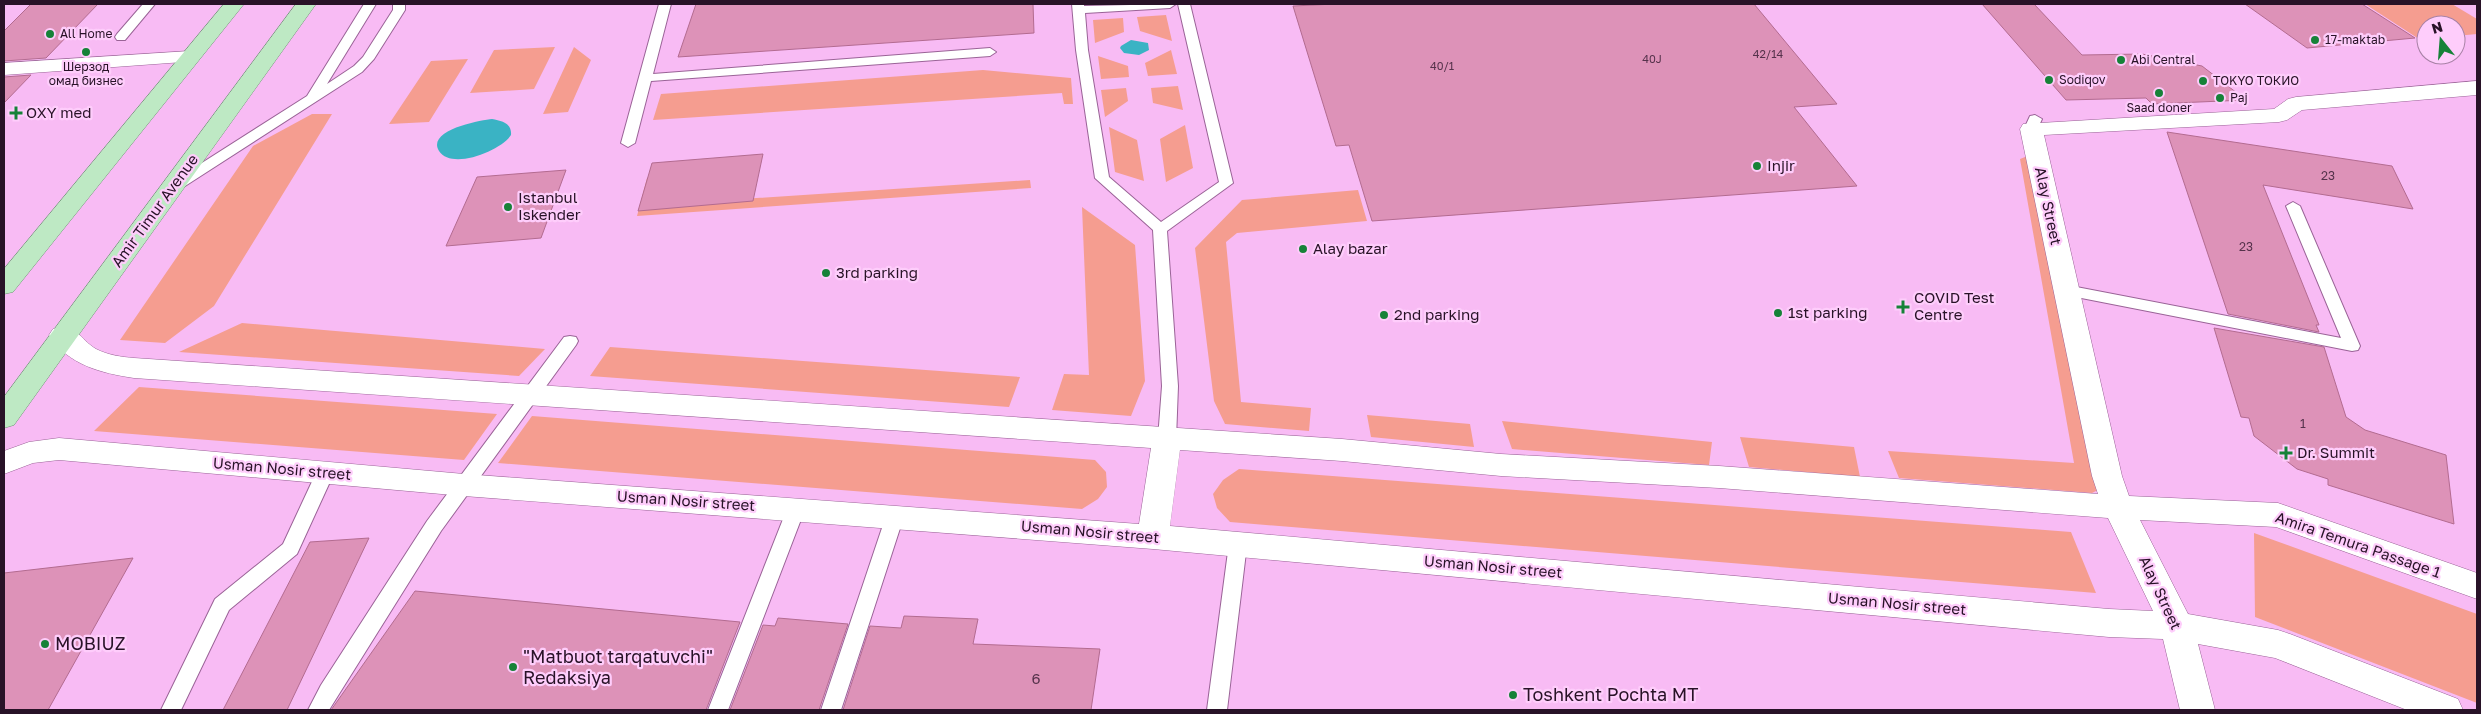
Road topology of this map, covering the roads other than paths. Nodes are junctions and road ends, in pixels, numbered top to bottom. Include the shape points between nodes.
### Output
1 (149, 4) edge
2 (234, 4) edge
3 (306, 4) edge
4 (370, 4) edge
5 (399, 4) edge
6 (665, 4) edge
7 (1170, 4) edge
8 (1184, 4) edge
9 (1078, 7) edge
10 (120, 37) dead end
11 (990, 52) dead end
12 (190, 57) junction
13 (4, 69) edge
14 (645, 78) junction
15 (2477, 88) edge
16 (309, 101) junction
17 (628, 143) dead end
18 (171, 189) junction
19 (2293, 206) dead end
20 (1160, 229) junction
21 (4, 286) edge
22 (2066, 290) junction
23 (63, 335) junction
24 (570, 341) dead end
25 (531, 395) junction
26 (4, 418) edge
27 (1167, 439) junction
28 (4, 462) edge
29 (325, 473) junction
30 (464, 485) junction
31 (2118, 507) junction
32 (796, 509) junction
33 (895, 516) junction
34 (1153, 537) junction
35 (1238, 544) junction
36 (2477, 586) edge
37 (2177, 626) junction
38 (171, 710) edge
39 (318, 710) edge
40 (718, 710) edge
41 (831, 710) edge
42 (1218, 710) edge
43 (2197, 710) edge
44 (2446, 710) edge

1 - 10 lane
2 - 12 main road
3 - 18 main road, Amir Timur Avenue
4 - 16 lane
5 - 16 lane via 399,10 368,59
6 - 14 lane
7 - 9 lane
8 - 20 lane via 1226,183
9 - 20 lane via 1102,178
11 - 14 lane
12 - 13 street
12 - 21 main road
14 - 17 lane
15 - 22 street, Alay Street via 2296,104 2279,115 2033,124
16 - 18 lane
18 - 23 main road, Amir Timur Avenue
19 - 22 lane via 2352,346
20 - 27 lane via 1170,386
22 - 31 street, Alay Street via 2107,476
23 - 25 street via 86,357 112,365
23 - 26 main road, Amir Timur Avenue
24 - 25 lane
25 - 27 street
25 - 30 lane
27 - 31 street
27 - 34 street
28 - 29 street, Usman Nosir street via 28,453 59,449
29 - 30 street, Usman Nosir street
29 - 38 lane via 290,549 222,606
30 - 32 street, Usman Nosir street
30 - 39 lane via 434,526
31 - 36 street, Amira Temura Passage 1 via 2278,515
31 - 37 street, Alay Street
32 - 33 street, Usman Nosir street
32 - 40 lane
33 - 34 street, Usman Nosir street
33 - 41 lane
34 - 35 street, Usman Nosir street
35 - 37 street, Usman Nosir street via 2109,623
35 - 42 lane
37 - 43 street, Alay Street
37 - 44 street via 2278,644

